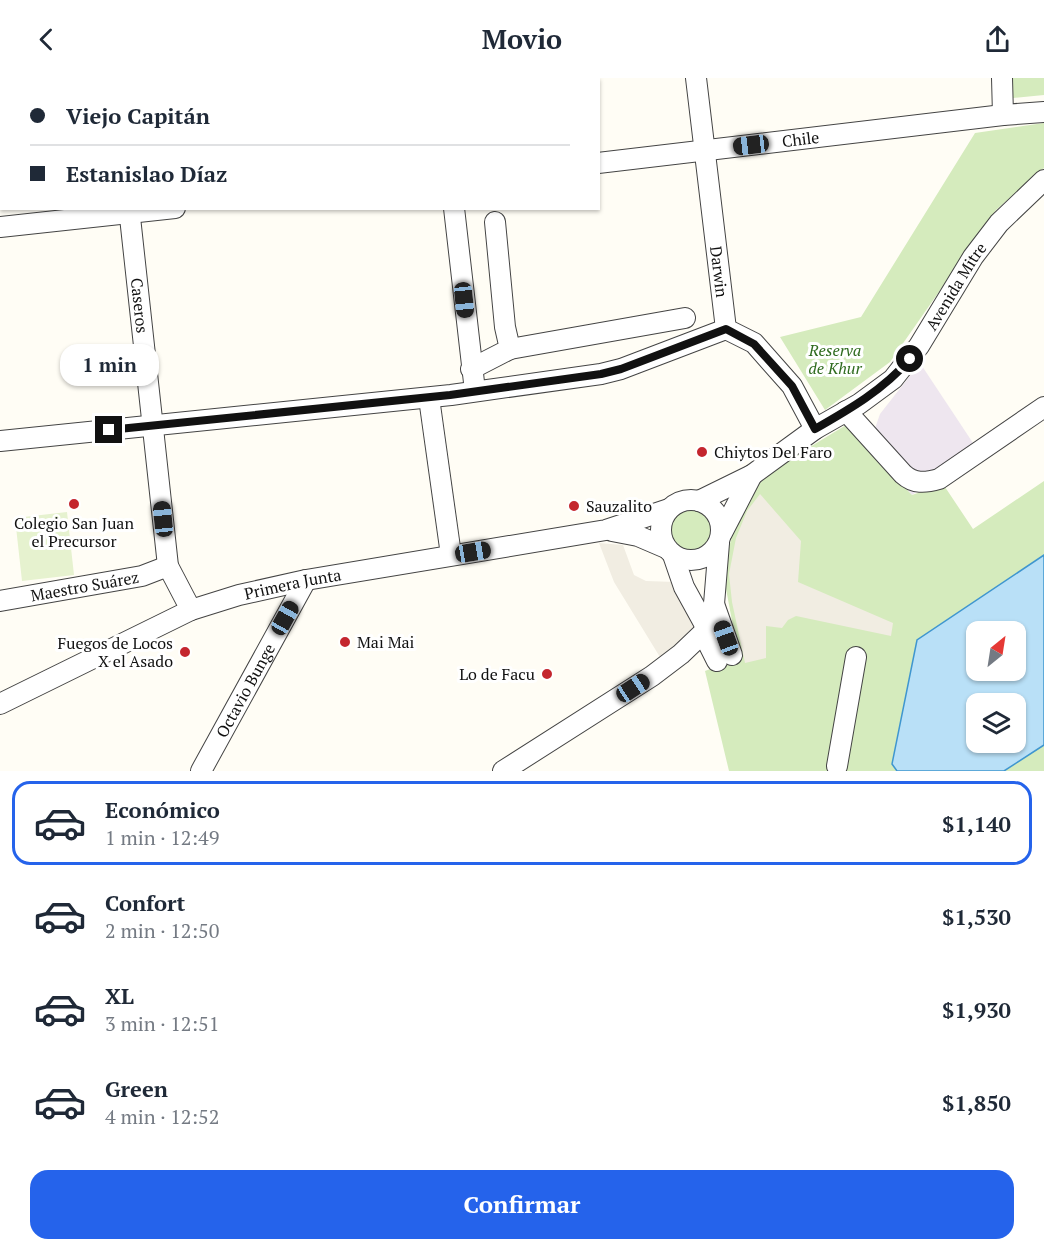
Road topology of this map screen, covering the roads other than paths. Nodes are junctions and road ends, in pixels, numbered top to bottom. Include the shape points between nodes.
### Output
1 (696, 78) edge
2 (1002, 78) edge
3 (1044, 112) edge
4 (1003, 114) junction
5 (706, 151) junction
6 (600, 163) edge
7 (1044, 180) edge
8 (144, 210) edge
9 (454, 210) edge
10 (129, 211) edge
11 (495, 222) dead end
12 (0, 227) edge
13 (685, 318) dead end
14 (726, 329) junction
15 (510, 349) junction
16 (471, 369) junction
17 (474, 391) junction
18 (429, 398) junction
19 (1044, 407) edge
20 (846, 411) junction
21 (153, 426) junction
22 (815, 429) junction
23 (0, 441) edge
24 (752, 475) junction
25 (699, 501) junction
26 (669, 509) junction
27 (606, 530) junction
28 (720, 538) junction
29 (670, 552) junction
30 (451, 555) junction
31 (168, 566) junction
32 (306, 580) junction
33 (0, 601) edge
34 (714, 604) junction
35 (191, 610) junction
36 (704, 630) junction
37 (856, 657) dead end
38 (0, 704) edge
39 (834, 764) edge
40 (201, 771) edge
41 (503, 771) edge

1 - 5 street, Darwin
2 - 4 street
3 - 4 street, Chile
4 - 5 street, Chile
5 - 6 street, Chile
5 - 14 street, Darwin
7 - 20 street, Avenida Mitre via 999,223 973,257 910,359 893,379
8 - 10 street
9 - 16 street
10 - 12 street
10 - 21 street, Caseros
11 - 15 street
13 - 15 street
14 - 17 street via 601,374
14 - 22 street via 754,344 784,377
15 - 16 street
16 - 17 street
17 - 18 street
18 - 21 street
18 - 30 street
19 - 20 street via 939,479 926,483 903,474
20 - 22 street, Avenida Mitre
21 - 23 street
21 - 31 street, Caseros
22 - 24 street, Avenida Mitre
24 - 25 street, Avenida Mitre
24 - 28 street, Avenida Mitre
25 - 26 street via 688,500
25 - 28 street via 716,513
26 - 27 street, Primera Junta
26 - 29 street via 661,528
27 - 29 street, Primera Junta via 638,536
27 - 30 street, Primera Junta
28 - 29 street via 713,552 694,561
28 - 34 street
29 - 36 street
30 - 32 street, Primera Junta
31 - 33 street, Maestro Suárez via 142,576
31 - 35 street, Caseros
32 - 35 street, Primera Junta
32 - 40 street, Octavio Bunge
34 - 36 street
34 - 36 street via 725,658
35 - 38 street, Primera Junta
36 - 41 street via 652,676
37 - 39 street

